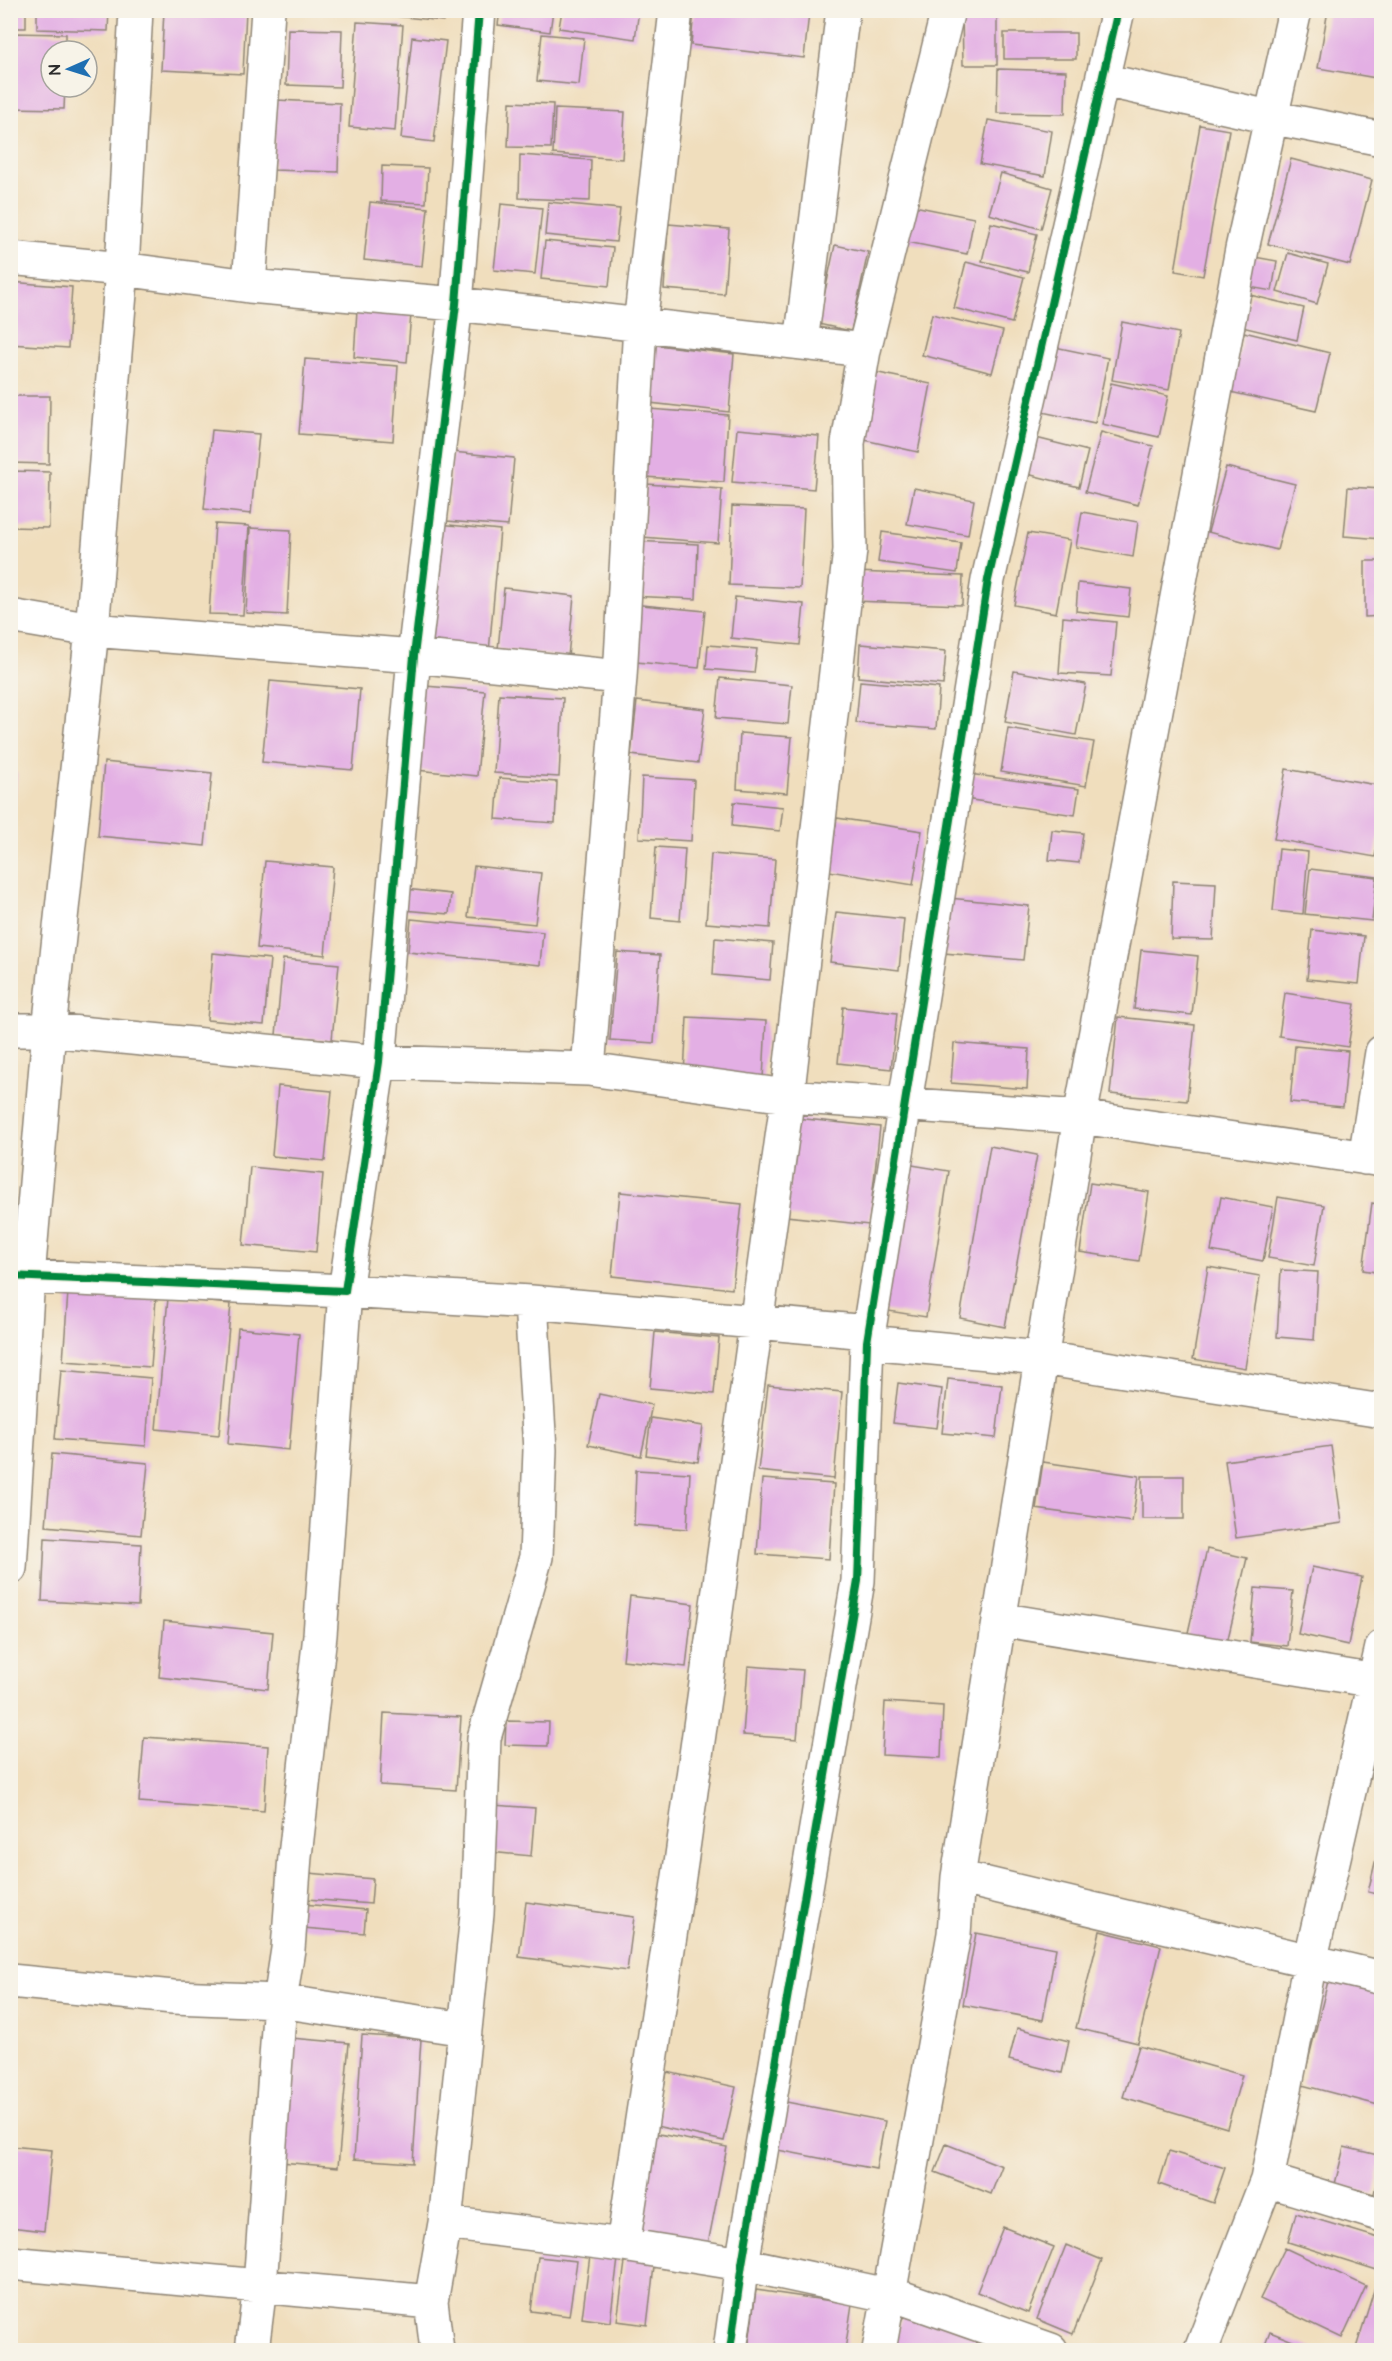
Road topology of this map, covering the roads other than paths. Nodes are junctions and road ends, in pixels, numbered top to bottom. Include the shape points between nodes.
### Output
1 (136, 10) edge
2 (268, 10) edge
3 (479, 10) edge
4 (676, 10) edge
5 (843, 10) edge
6 (948, 10) edge
7 (1118, 10) edge
8 (1295, 10) edge
9 (1103, 81) junction
10 (1270, 117) junction
11 (1382, 139) edge
12 (10, 258) edge
13 (122, 269) junction
14 (249, 286) junction
15 (456, 304) junction
16 (640, 325) junction
17 (801, 342) junction
18 (864, 350) junction
19 (10, 616) edge
20 (92, 630) junction
21 (414, 656) junction
22 (620, 677) junction
23 (10, 1030) edge
24 (49, 1030) junction
25 (1382, 1052) edge
26 (379, 1062) junction
27 (588, 1069) junction
28 (787, 1096) junction
29 (906, 1105) junction
30 (1080, 1118) junction
31 (1373, 1159) edge
32 (19, 1276) edge
33 (345, 1291) junction
34 (531, 1302) junction
35 (756, 1324) junction
36 (867, 1337) junction
37 (1041, 1358) junction
38 (1382, 1411) edge
39 (10, 1568) edge
40 (999, 1619) junction
41 (1382, 1647) edge
42 (1378, 1682) edge
43 (958, 1877) junction
44 (1310, 1962) junction
45 (1382, 1978) edge
46 (10, 1981) edge
47 (280, 2001) junction
48 (465, 2029) junction
49 (1267, 2180) junction
50 (1382, 2216) edge
51 (445, 2223) junction
52 (623, 2245) junction
53 (10, 2263) edge
54 (742, 2264) junction
55 (260, 2286) junction
56 (888, 2296) junction
57 (431, 2302) junction
58 (252, 2350) edge
59 (437, 2350) edge
60 (730, 2350) edge
61 (879, 2350) edge
62 (1051, 2350) edge
63 (1201, 2350) edge

1 - 13 street
2 - 14 street
3 - 15 street
4 - 16 street
5 - 17 street
6 - 18 street
7 - 9 street
8 - 10 street
9 - 10 street
9 - 29 street via 988,580
10 - 11 street
10 - 30 street via 1239,260
12 - 13 street
13 - 14 street
13 - 20 street
14 - 15 street
15 - 16 street
15 - 21 street
16 - 17 street
16 - 22 street
17 - 18 street
18 - 28 street via 848,443 850,550
19 - 20 street
20 - 21 street
20 - 24 street
21 - 22 street
21 - 26 street
22 - 27 street
23 - 24 street
24 - 26 street
24 - 32 street
25 - 31 street
26 - 27 street
26 - 33 street
27 - 28 street
28 - 29 street
28 - 35 street
29 - 30 street
29 - 36 street
30 - 31 street
30 - 37 street
32 - 33 street
32 - 39 street
33 - 34 street
33 - 47 street via 320,1635
34 - 35 street
34 - 48 street via 540,1450 536,1557 484,1738 477,1914
35 - 36 street
35 - 52 street
36 - 37 street
36 - 54 street via 858,1581
37 - 38 street
37 - 40 street
40 - 42 street
40 - 43 street
41 - 42 street
42 - 44 street
43 - 44 street
43 - 56 street via 954,1934
44 - 45 street
44 - 49 street
46 - 47 street via 173,1997
47 - 48 street
47 - 55 street
48 - 51 street
49 - 50 street
49 - 63 street
51 - 52 street
51 - 57 street
52 - 54 street
53 - 55 street
54 - 56 street
54 - 60 street
55 - 57 street
55 - 58 street
56 - 61 street
56 - 62 street
57 - 59 street

